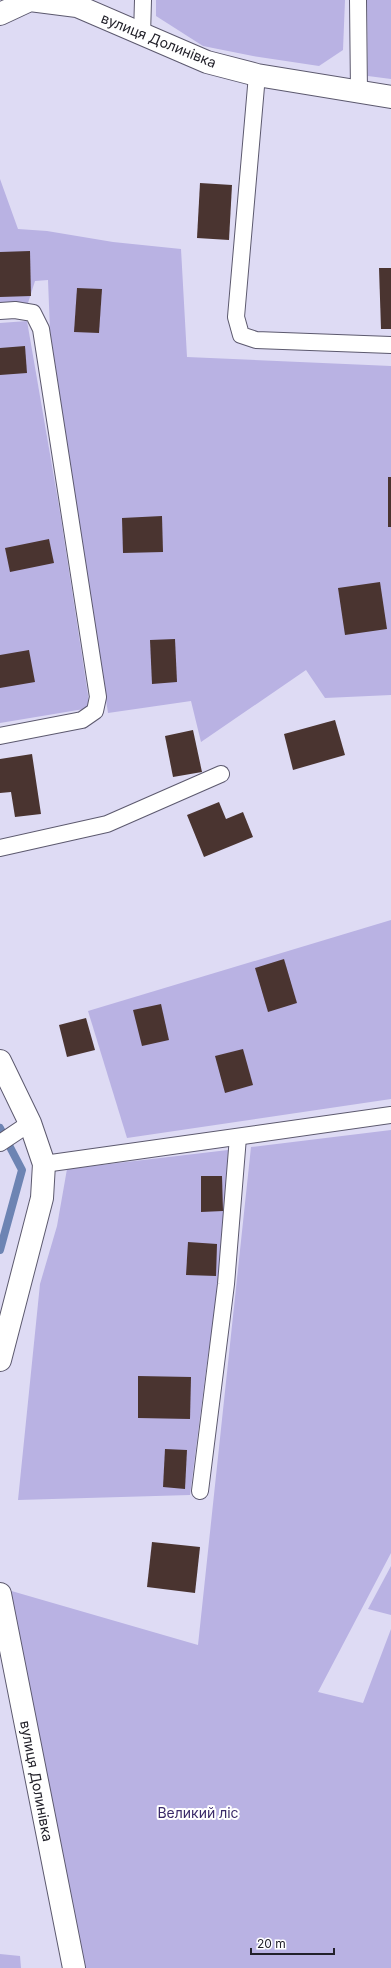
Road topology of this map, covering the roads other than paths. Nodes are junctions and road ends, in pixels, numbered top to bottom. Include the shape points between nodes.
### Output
1 (30, 0) edge
2 (143, 0) edge
3 (358, 0) edge
4 (0, 14) edge
5 (142, 35) junction
6 (257, 75) junction
7 (360, 92) junction
8 (391, 97) edge
9 (0, 311) edge
10 (391, 345) edge
11 (0, 736) edge
12 (221, 774) dead end
13 (0, 848) edge
14 (0, 1061) edge
15 (391, 1115) edge
16 (30, 1123) junction
17 (238, 1137) junction
18 (4, 1140) edge
19 (44, 1164) junction
20 (4, 1330) edge
21 (0, 1360) edge
22 (200, 1490) dead end
23 (0, 1594) edge
24 (74, 1968) edge

1 - 4 street, вулиця Долинівка
1 - 5 street, вулиця Долинівка via 77,6
2 - 5 lane
3 - 7 lane
5 - 6 street, вулиця Долинівка via 207,62
6 - 7 street, вулиця Долинівка
6 - 10 lane via 236,317 241,335 256,340
7 - 8 street, вулиця Долинівка
9 - 11 lane via 33,313 42,329 98,697 95,711 82,720
12 - 13 lane via 107,824
14 - 16 street
15 - 17 lane
16 - 18 lane
16 - 19 street
17 - 19 lane
17 - 22 lane via 226,1284
19 - 20 street via 42,1198
20 - 21 street
23 - 24 street, вулиця Долинівка

